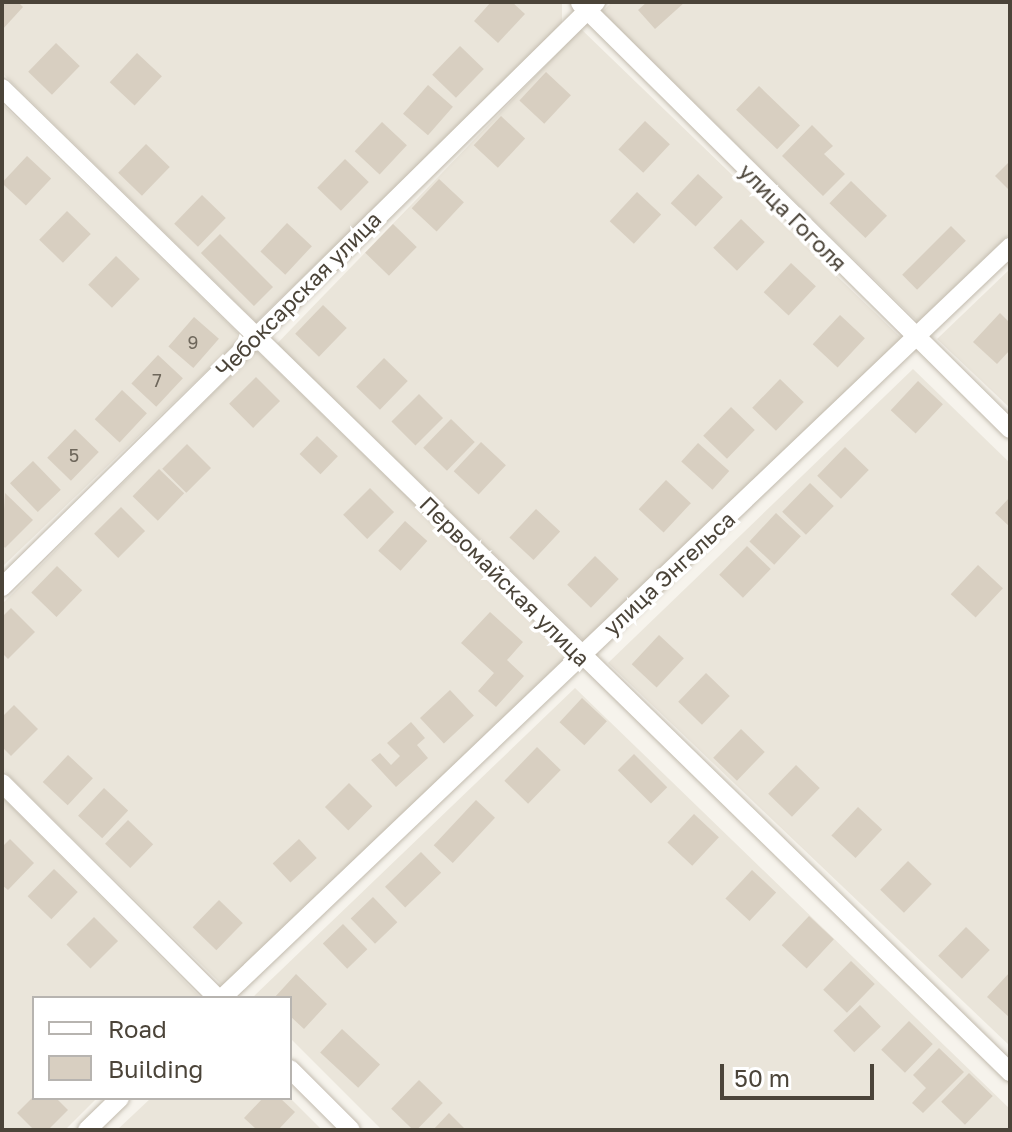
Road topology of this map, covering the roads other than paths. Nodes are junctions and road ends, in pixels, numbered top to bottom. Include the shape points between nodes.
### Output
1 (587, 5) edge
2 (2, 88) edge
3 (1010, 247) edge
4 (255, 335) junction
5 (916, 340) junction
6 (1010, 429) edge
7 (2, 587) edge
8 (581, 656) junction
9 (2, 783) edge
10 (218, 996) edge
11 (222, 996) edge
12 (292, 1071) edge
13 (1010, 1072) edge
14 (118, 1100) edge
15 (87, 1130) edge
16 (351, 1130) edge

1 - 4 street, Чебоксарская улица
1 - 5 street, улица Гоголя
2 - 4 street, Первомайская улица
3 - 5 street, улица Энгельса
4 - 7 street, Чебоксарская улица
4 - 8 street, Первомайская улица
5 - 6 street, улица Гоголя
5 - 8 street, улица Энгельса
8 - 11 street, улица Энгельса
8 - 13 street, Первомайская улица
9 - 10 street
12 - 16 street
14 - 15 street

